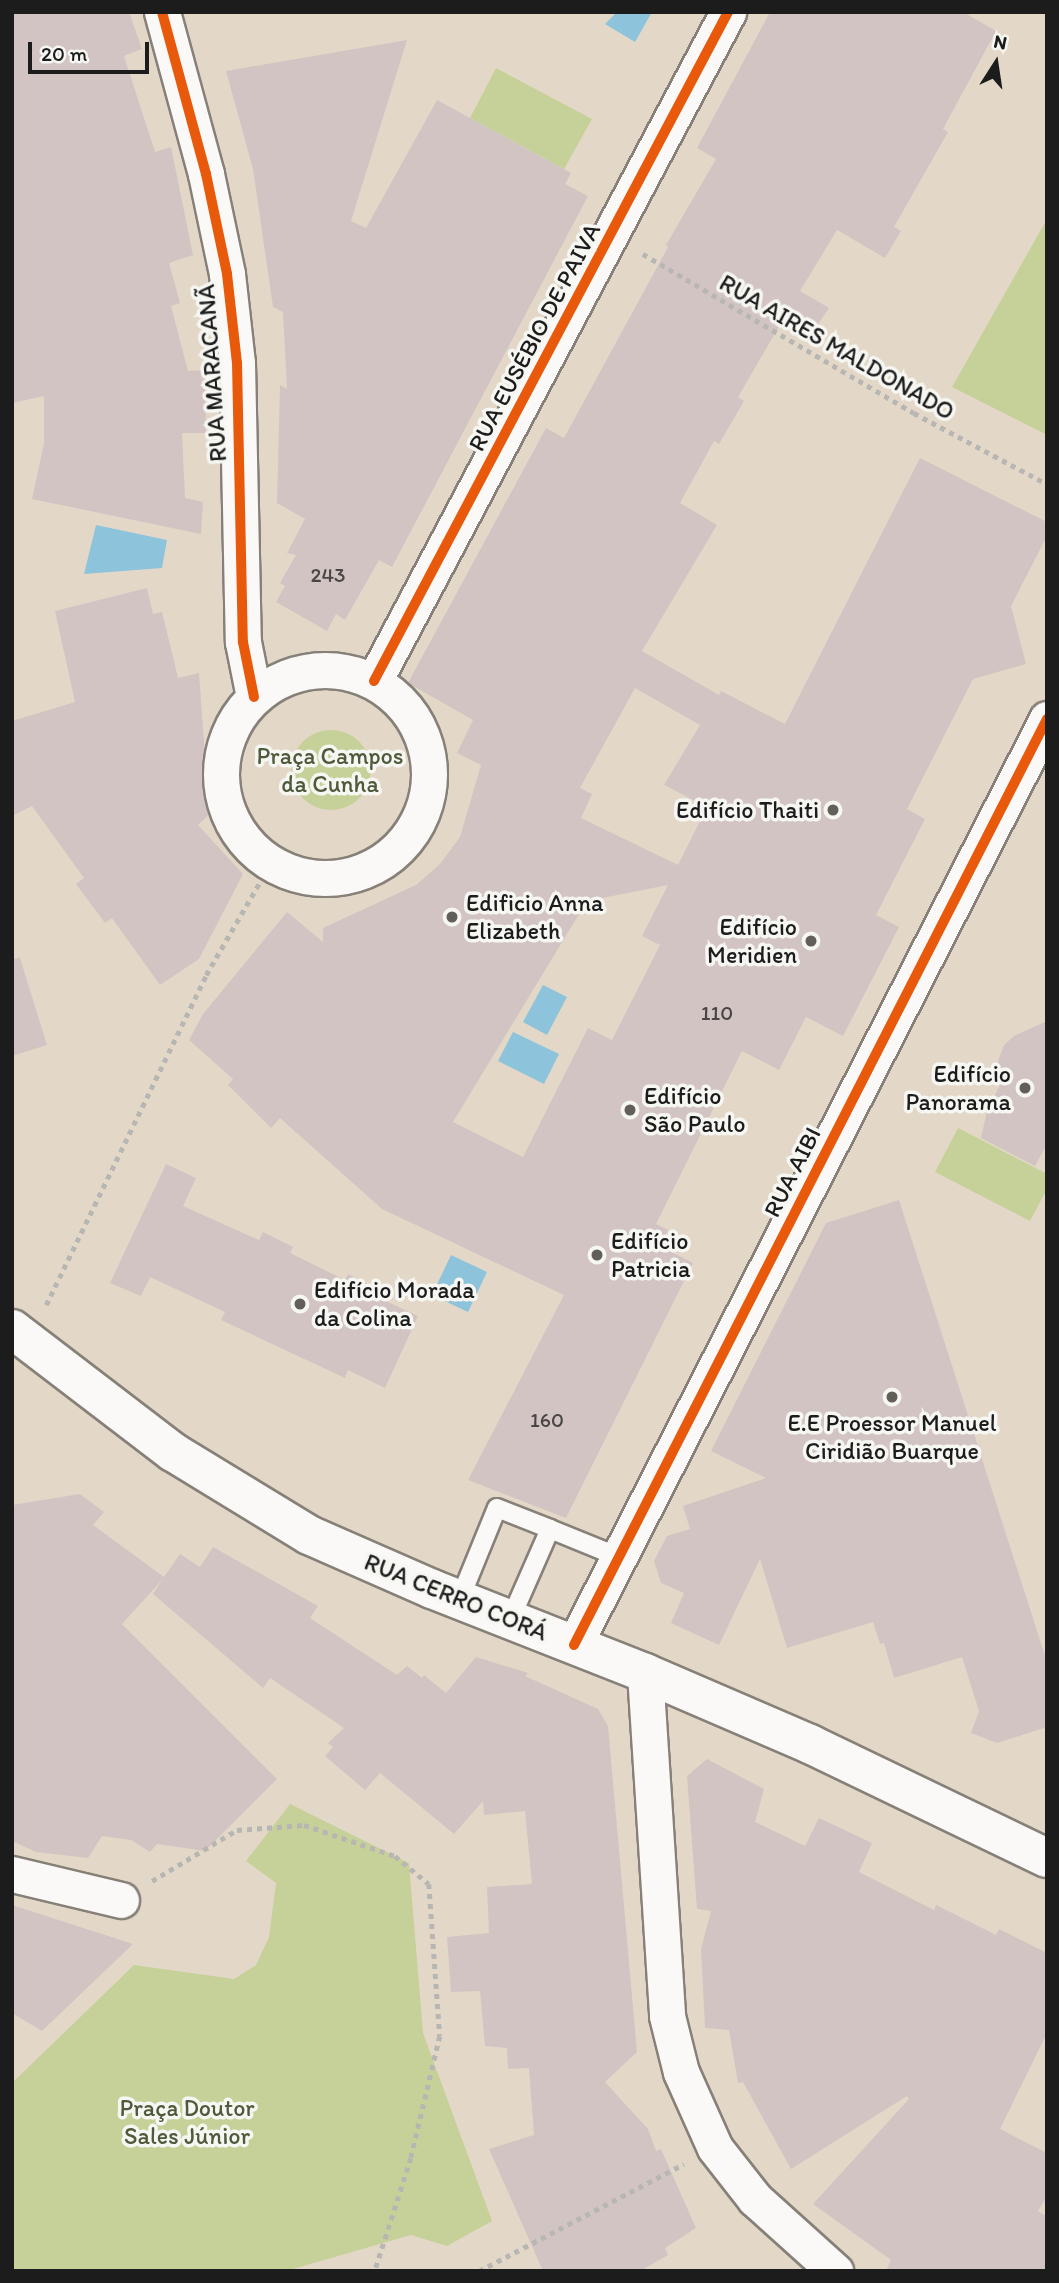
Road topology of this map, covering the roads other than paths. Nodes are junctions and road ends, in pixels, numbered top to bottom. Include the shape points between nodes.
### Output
1 (162, 12) edge
2 (728, 12) edge
3 (374, 681) junction
4 (254, 697) junction
5 (1047, 719) edge
6 (20, 1336) edge
7 (550, 1529) junction
8 (619, 1557) junction
9 (459, 1601) junction
10 (510, 1620) junction
11 (574, 1645) junction
12 (645, 1673) junction
13 (1047, 1858) edge
14 (12, 1874) edge
15 (121, 1900) road end
16 (835, 2271) edge

1 - 4 street, RUA MARACANÃ via 206,174 227,274 237,363 243,642
2 - 3 street, RUA EUSÉBIO DE PAIVA
3 - 4 street via 344,670 312,670 280,679
3 - 4 street via 401,701 421,729 430,761 429,794 418,825 396,851 369,870 336,878 302,876 271,863 246,843 229,816 221,785 222,752 233,722
5 - 8 street, RUA AIBI
6 - 9 main road, RUA CERRO CORÁ via 130,1421 240,1496 309,1535
7 - 8 lane
7 - 9 lane via 498,1508
7 - 10 lane
8 - 11 street, RUA AIBI
9 - 10 main road, RUA CERRO CORÁ
10 - 11 main road, RUA CERRO CORÁ
11 - 12 main road, RUA CERRO CORÁ
12 - 13 main road, RUA CERRO CORÁ via 810,1744
12 - 16 street via 667,2016 681,2072 715,2148 755,2199
14 - 15 street

